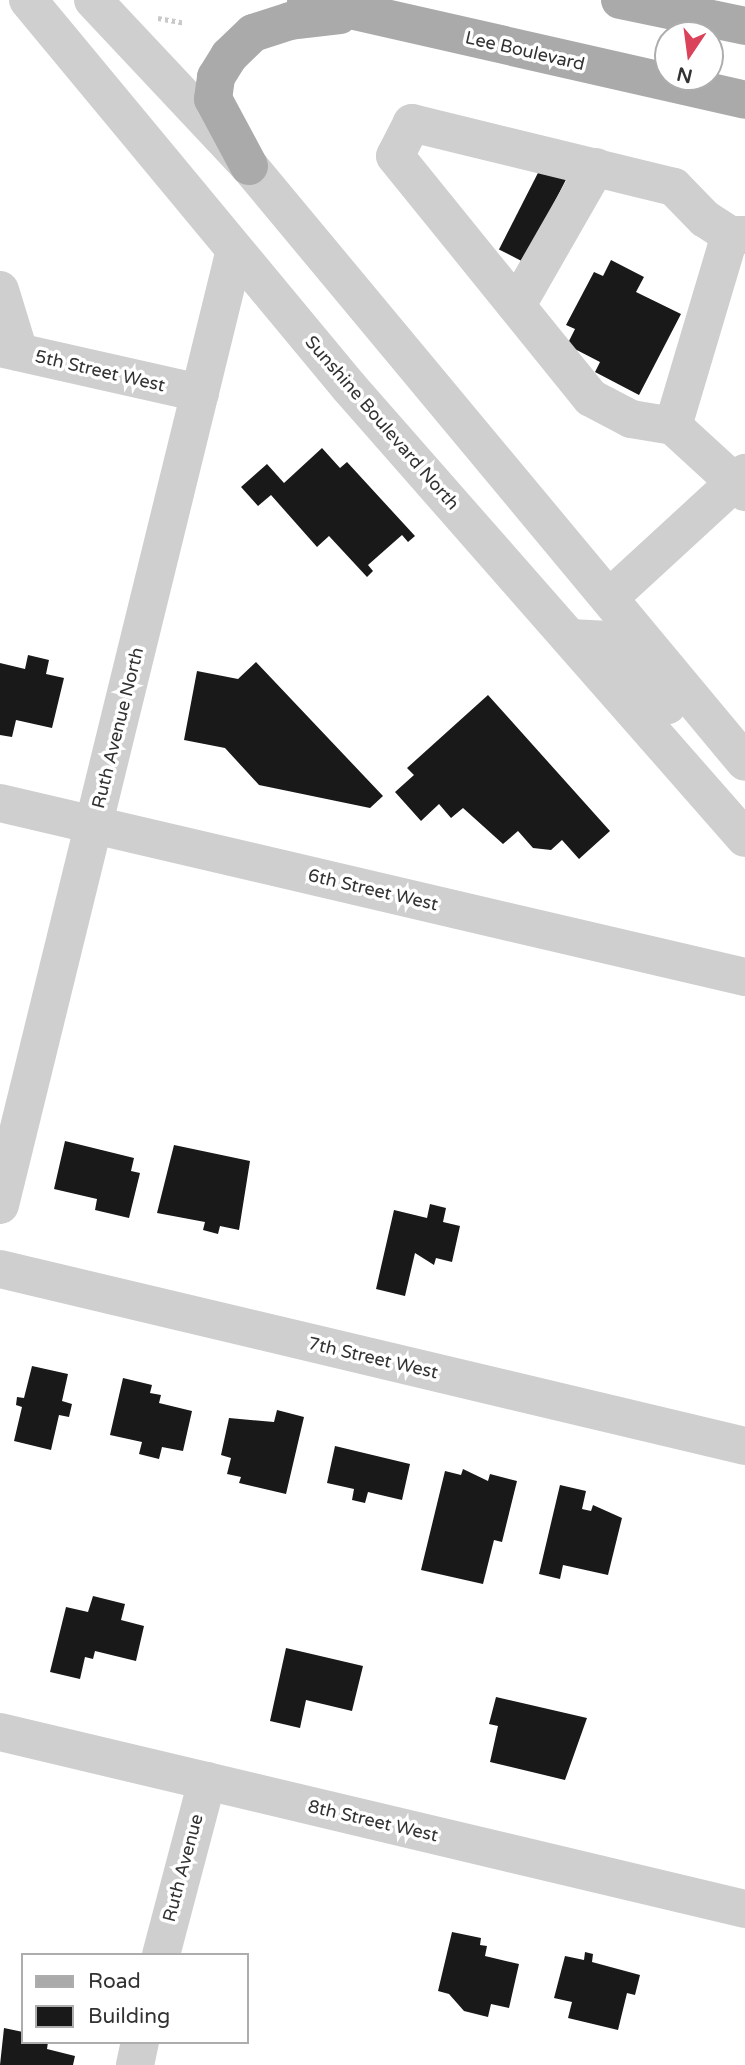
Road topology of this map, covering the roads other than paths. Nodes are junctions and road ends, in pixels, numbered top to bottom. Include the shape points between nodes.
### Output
1 (28, 0) edge
2 (93, 0) edge
3 (306, 0) edge
4 (620, 0) edge
5 (357, 13) junction
6 (745, 26) edge
7 (745, 100) edge
8 (249, 166) junction
9 (596, 167) junction
10 (737, 235) edge
11 (235, 250) junction
12 (0, 290) edge
13 (517, 305) junction
14 (9, 350) edge
15 (200, 393) junction
16 (673, 426) junction
17 (742, 483) edge
18 (580, 564) junction
19 (609, 598) junction
20 (568, 638) junction
21 (745, 762) edge
22 (745, 785) edge
23 (0, 803) edge
24 (94, 824) junction
25 (745, 838) edge
26 (745, 977) edge
27 (0, 1205) edge
28 (0, 1269) edge
29 (745, 1446) edge
30 (0, 1732) edge
31 (207, 1781) junction
32 (745, 1909) edge
33 (162, 1953) edge
34 (140, 2044) edge
35 (135, 2065) edge

1 - 11 street, Sunshine Boulevard North
2 - 8 street
3 - 5 main road, Lee Boulevard
4 - 6 main road
5 - 7 main road, Lee Boulevard
5 - 8 main road via 290,21 238,42 216,78 213,99
8 - 18 street
9 - 10 street via 674,187
9 - 13 street
9 - 13 street via 412,123 395,156
10 - 16 street
11 - 15 street, Ruth Avenue North
11 - 20 street, Sunshine Boulevard North
12 - 14 street
13 - 16 street via 592,398 631,419
14 - 15 street, 5th Street West
15 - 24 street, Ruth Avenue North
16 - 17 street
17 - 19 street
18 - 19 street
18 - 20 street
19 - 21 street
20 - 22 street via 604,640
20 - 25 street, Sunshine Boulevard North
23 - 24 street, 6th Street West
24 - 26 street, 6th Street West
24 - 27 street, Ruth Avenue North
28 - 29 street, 7th Street West
30 - 31 street, 8th Street West
31 - 32 street, 8th Street West
31 - 33 street, Ruth Avenue
34 - 35 street

